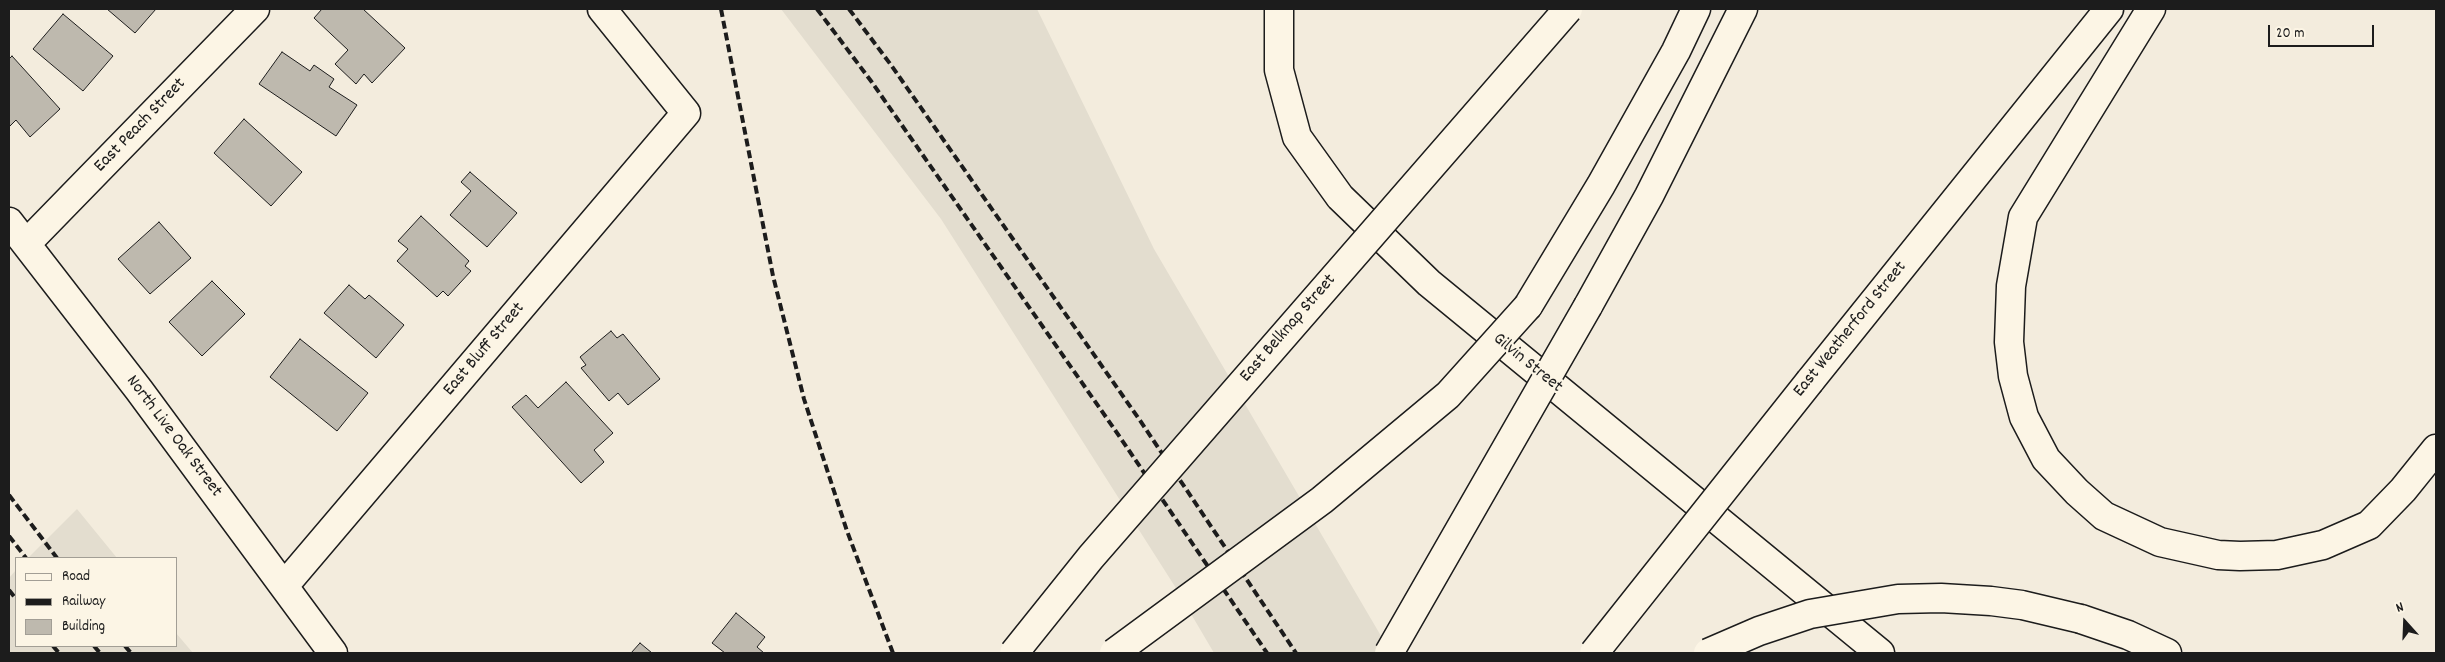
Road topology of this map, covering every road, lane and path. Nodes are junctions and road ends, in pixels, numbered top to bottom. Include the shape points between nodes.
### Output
1 (255, 9) edge
2 (602, 9) edge
3 (1279, 9) edge
4 (1568, 9) edge
5 (1696, 9) edge
6 (1744, 9) edge
7 (2109, 9) edge
8 (2151, 9) edge
9 (9, 222) edge
10 (26, 244) junction
11 (2436, 450) edge
12 (284, 586) junction
13 (333, 653) edge
14 (1014, 653) edge
15 (1114, 653) edge
16 (1389, 653) edge
17 (1594, 653) edge
18 (1708, 653) edge
19 (1880, 653) edge
20 (2167, 653) edge

1 - 10 main road, East Peach Street
2 - 12 main road, East Bluff Street via 686,113
3 - 19 main road, Gilvin Street via 1279,70 1297,136 1340,197 1428,283
4 - 14 main road, East Belknap Street, bridge via 1091,557
5 - 15 main road, bridge via 1676,51 1559,258 1528,306 1494,347 1448,395 1322,500
6 - 16 main road, bridge via 1639,213
7 - 17 main road, East Weatherford Street, bridge
8 - 11 main road via 2023,217 2011,286 2009,342 2012,376 2024,417 2046,459 2076,492 2104,516 2160,542 2218,555 2240,556 2277,555 2323,545 2368,525
9 - 10 main road, North Live Oak Street
10 - 12 main road, North Live Oak Street
12 - 13 main road, North Live Oak Street
18 - 20 main road, bridge via 1810,614 1898,600 1941,598 2022,605 2081,619

